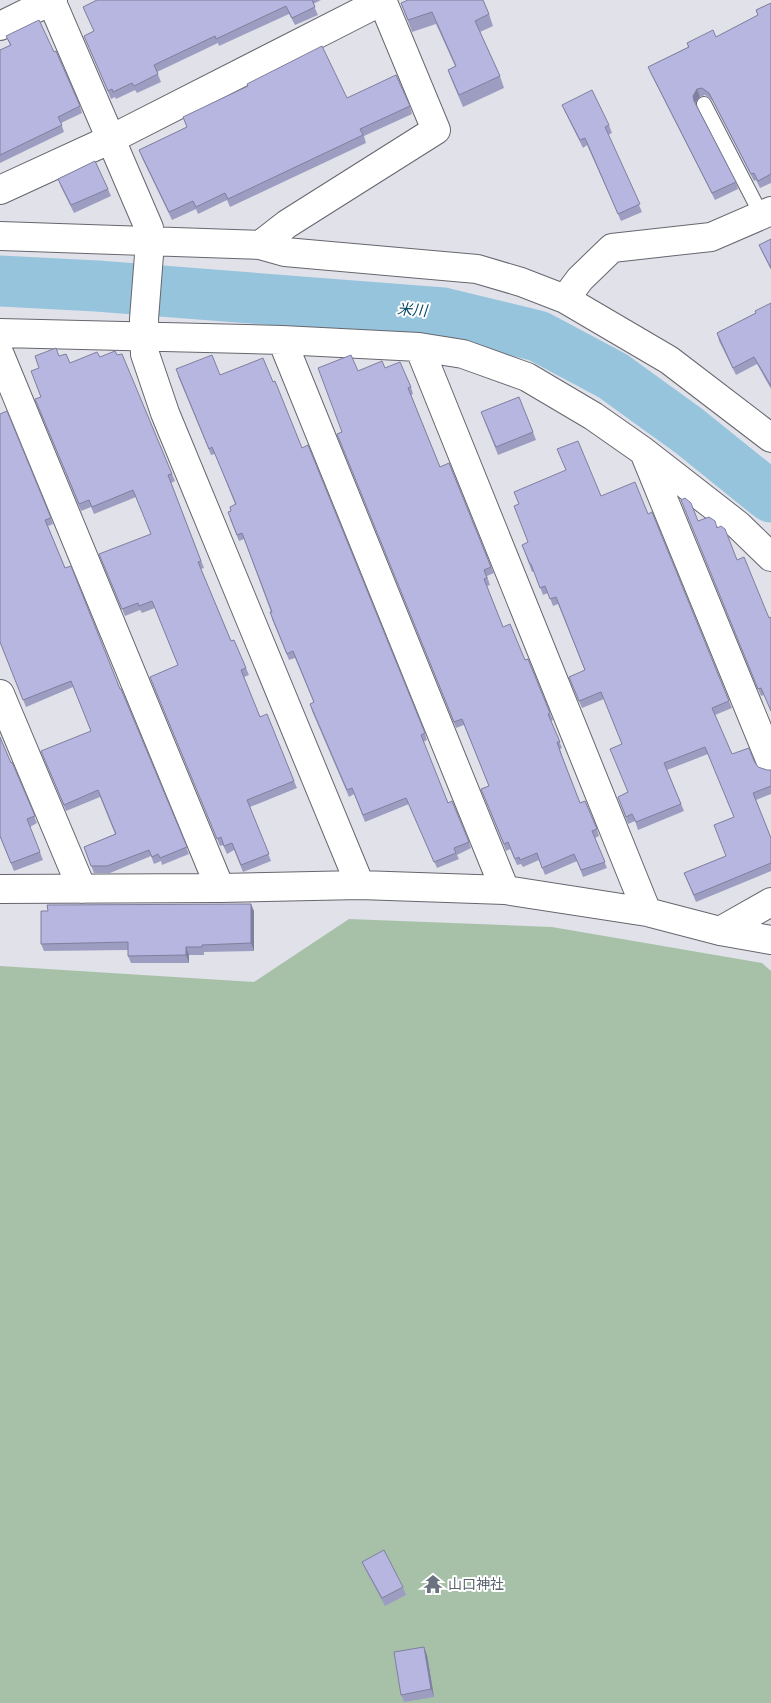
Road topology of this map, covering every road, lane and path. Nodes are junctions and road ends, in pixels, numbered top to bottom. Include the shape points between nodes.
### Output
1 (52, 0) edge
2 (382, 0) edge
3 (0, 26) edge
4 (704, 104) edge
5 (110, 139) junction
6 (0, 190) edge
7 (766, 213) edge
8 (0, 236) edge
9 (260, 245) junction
10 (149, 247) junction
11 (566, 299) junction
12 (145, 329) junction
13 (0, 333) edge
14 (282, 340) junction
15 (420, 347) junction
16 (0, 355) edge
17 (771, 438) edge
18 (644, 450) junction
19 (771, 557) edge
20 (0, 694) edge
21 (771, 762) edge
22 (360, 885) junction
23 (220, 888) junction
24 (0, 889) edge
25 (82, 889) junction
26 (505, 890) junction
27 (771, 902) edge
28 (647, 912) junction
29 (720, 931) junction
30 (771, 940) edge

1 - 3 street
1 - 5 street
2 - 5 street
2 - 9 street via 436,130 287,224
4 - 7 lane
5 - 6 street
5 - 10 street via 149,228
7 - 11 street via 711,237 612,248 580,279
8 - 10 street
9 - 10 street
9 - 11 street via 285,252 477,269
10 - 12 street
11 - 17 street via 669,360
12 - 13 street
12 - 14 street
12 - 22 street via 145,354 165,413
14 - 15 street
14 - 26 street
15 - 18 street via 463,354 527,377
15 - 28 street
16 - 23 street
18 - 19 street via 738,525
18 - 21 street
20 - 25 street
22 - 23 street
22 - 26 street
23 - 25 street
24 - 25 street
26 - 28 street
27 - 29 street
28 - 29 street
29 - 30 street

